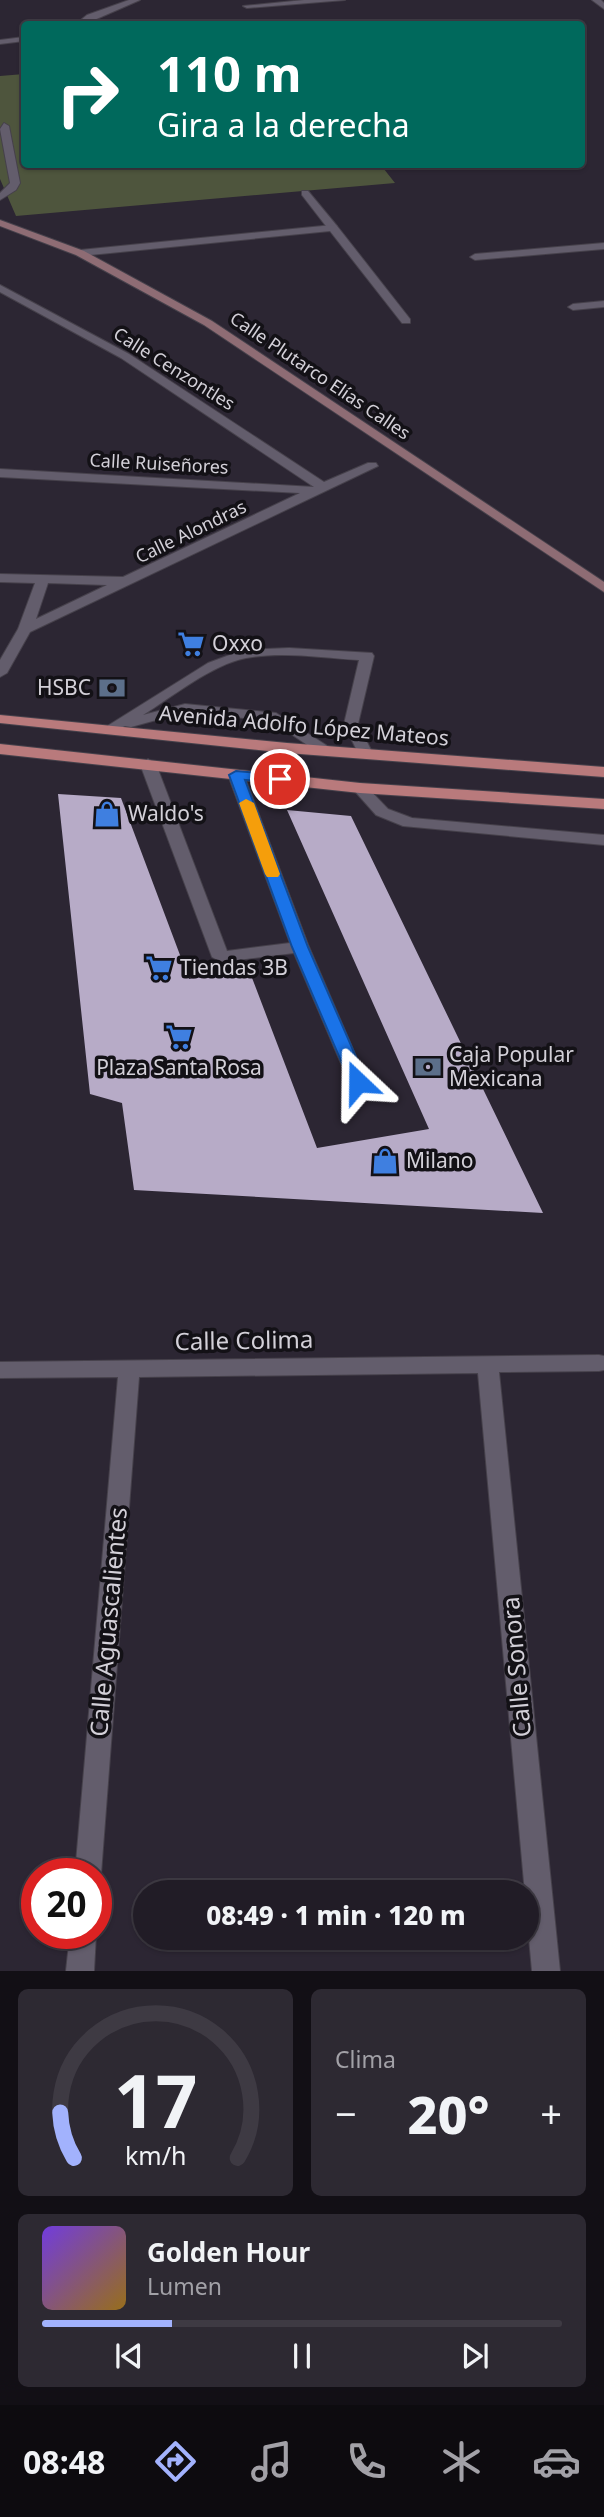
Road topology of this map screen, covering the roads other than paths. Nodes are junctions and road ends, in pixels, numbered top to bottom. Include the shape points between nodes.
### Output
1 (136, 0) edge
2 (341, 0) edge
3 (596, 0) edge
4 (247, 6) dead end
5 (604, 7) edge
6 (85, 21) edge
7 (21, 39) edge
8 (0, 42) edge
9 (4, 126) dead end
10 (305, 193) dead end
11 (0, 197) edge
12 (0, 223) edge
13 (333, 228) junction
14 (604, 246) edge
15 (79, 253) junction
16 (475, 257) dead end
17 (0, 288) edge
18 (604, 304) edge
19 (573, 307) dead end
20 (406, 321) dead end
21 (372, 466) dead end
22 (0, 473) edge
23 (319, 489) junction
24 (0, 578) edge
25 (42, 581) junction
26 (130, 581) junction
27 (604, 588) edge
28 (25, 629) junction
29 (0, 673) edge
30 (0, 719) edge
31 (108, 730) junction
32 (287, 748) junction
33 (0, 749) edge
34 (324, 750) junction
35 (365, 754) junction
36 (148, 764) junction
37 (604, 772) edge
38 (236, 775) junction
39 (280, 779) junction
40 (360, 788) junction
41 (604, 804) edge
42 (604, 840) edge
43 (300, 947) junction
44 (358, 1082) dead end
45 (599, 1363) dead end
46 (488, 1364) junction
47 (130, 1369) junction
48 (0, 1370) edge
49 (89, 1858) edge
50 (82, 1949) edge
51 (80, 1971) edge
52 (546, 1971) edge

1 - 6 street
2 - 4 street
3 - 5 street
7 - 8 street
9 - 11 street via 15,183
10 - 13 street
12 - 15 street, Calle Plutarco Elías Calles
13 - 15 street
13 - 20 street
14 - 16 street
15 - 27 street, Calle Plutarco Elías Calles via 208,323
17 - 23 street, Calle Cenzontles via 125,356
18 - 19 street
21 - 23 street, Calle Alondras
22 - 23 street, Calle Ruiseñores
23 - 26 street, Calle Alondras
24 - 25 street
25 - 26 street
25 - 28 street
26 - 28 street, Calle Alondras
28 - 29 street
30 - 31 main road, Avenida Adolfo López Mateos
31 - 32 main road, Avenida Adolfo López Mateos
31 - 34 street via 185,708 276,717
31 - 35 street via 213,666 243,654 367,656 351,724
32 - 34 main road, Avenida Adolfo López Mateos
32 - 39 main road
33 - 36 main road
34 - 35 main road, Avenida Adolfo López Mateos
35 - 37 main road, Avenida Adolfo López Mateos
36 - 38 main road
36 - 43 street via 221,957
38 - 39 main road
38 - 43 street
39 - 40 main road
40 - 41 main road
40 - 42 street via 382,812 409,823
43 - 44 street
45 - 46 street, Calle Colima
46 - 47 street, Calle Colima
46 - 52 street, Calle Sonora
47 - 48 street, Calle Colima
47 - 49 street, Calle Aguascalientes
50 - 51 street

